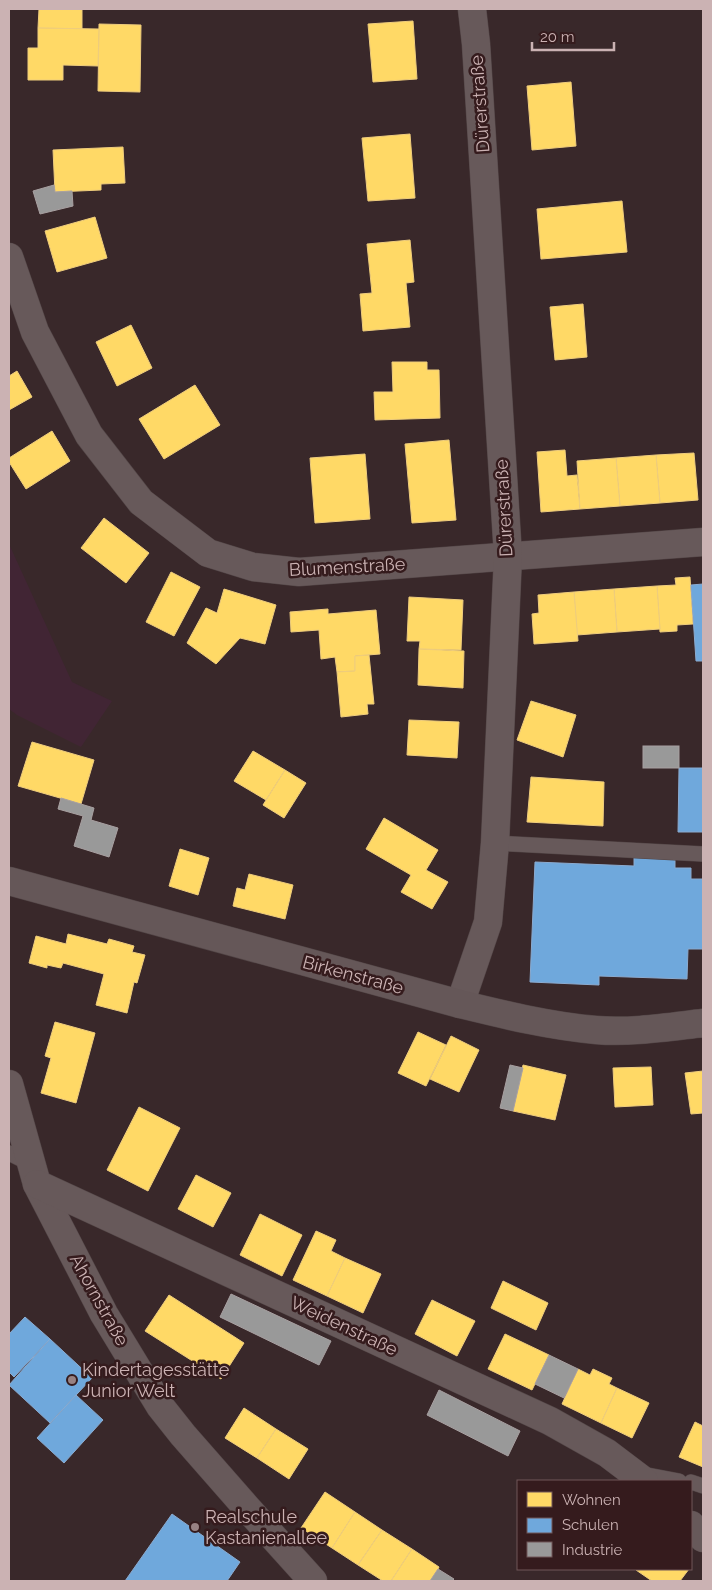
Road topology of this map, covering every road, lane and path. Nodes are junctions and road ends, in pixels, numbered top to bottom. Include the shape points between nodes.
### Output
1 (472, 9) edge
2 (9, 257) edge
3 (703, 542) edge
4 (508, 556) junction
5 (495, 843) junction
6 (703, 854) edge
7 (9, 881) edge
8 (460, 1004) junction
9 (703, 1023) edge
10 (9, 1084) edge
11 (26, 1167) edge
12 (639, 1477) edge
13 (670, 1480) edge
14 (692, 1526) edge
15 (703, 1538) edge
16 (313, 1581) edge

1 - 4 street, Dürerstraße
2 - 4 street, Blumenstraße via 35,332 89,435 141,502 208,553 253,567 299,572
3 - 4 street, Blumenstraße
4 - 5 street, Dürerstraße
5 - 6 lane
5 - 8 street, Dürerstraße via 488,922
7 - 8 street, Birkenstraße
8 - 9 street, Birkenstraße via 528,1020 597,1030 652,1029
10 - 11 street, Ahornstraße
11 - 12 street, Weidenstraße via 550,1421 608,1453
11 - 16 street, Ahornstraße via 104,1314 160,1406
12 - 13 lane
14 - 15 street

